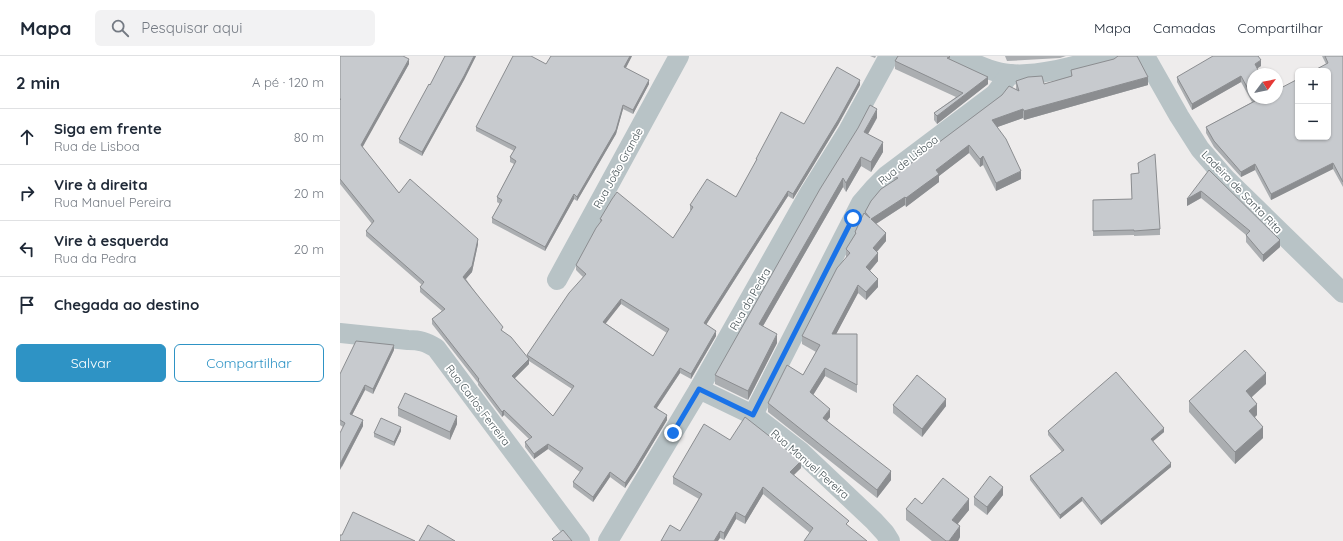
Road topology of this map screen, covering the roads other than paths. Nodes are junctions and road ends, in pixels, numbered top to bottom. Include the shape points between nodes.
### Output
1 (680, 56) edge
2 (889, 56) edge
3 (957, 56) edge
4 (1111, 56) edge
5 (1146, 56) edge
6 (1010, 74) junction
7 (557, 280) dead end
8 (1343, 293) edge
9 (340, 333) edge
10 (699, 389) junction
11 (753, 415) junction
12 (580, 541) edge
13 (608, 541) edge
14 (890, 541) edge

1 - 7 street, Rua João Grande
2 - 10 street, Rua da Pedra
3 - 6 street via 991,70
4 - 6 street via 1040,73
5 - 8 street, Ladeira de Santa Rita via 1200,149 1226,179
6 - 11 street, Rua de Lisboa via 995,94 886,176 861,203
9 - 12 street, Rua Carlos Ferreira via 419,340 436,348
10 - 11 street, Rua Manuel Pereira
10 - 13 street, Rua da Pedra
11 - 14 street, Rua Manuel Pereira via 801,452 874,521

